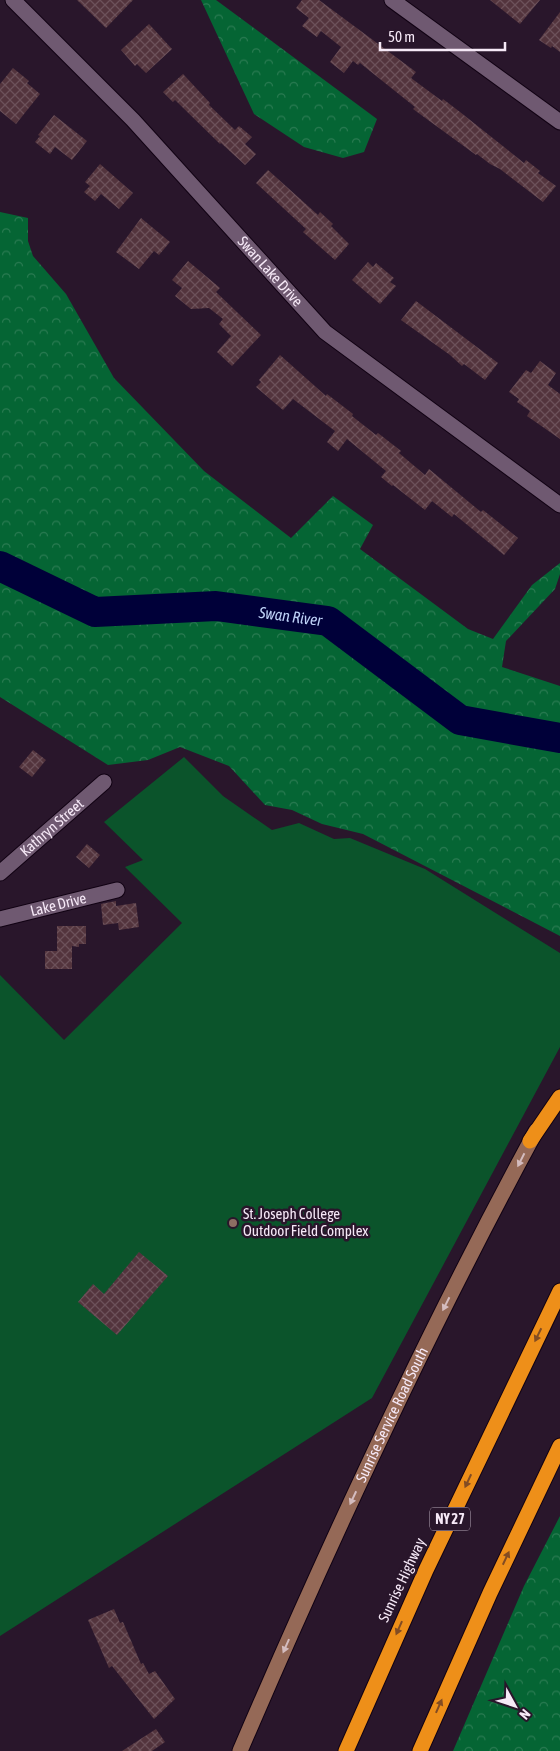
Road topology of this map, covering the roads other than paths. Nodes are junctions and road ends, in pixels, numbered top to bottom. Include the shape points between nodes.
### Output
1 (13, 0) edge
2 (392, 0) edge
3 (560, 122) edge
4 (560, 505) edge
5 (104, 782) dead end
6 (0, 873) edge
7 (117, 890) dead end
8 (0, 919) edge
9 (560, 1086) edge
10 (560, 1097) edge
11 (530, 1141) junction
12 (560, 1291) edge
13 (560, 1446) edge
14 (240, 1751) edge
15 (346, 1751) edge
16 (420, 1751) edge

1 - 4 street, Swan Lake Drive via 133,120 325,332
2 - 3 street
5 - 6 street, Kathryn Street
7 - 8 street, Lake Drive
9 - 11 main road, Sunrise Service Road South
10 - 11 highway
11 -> 14 main road, Sunrise Service Road South via 392,1414
12 -> 15 highway, Sunrise Highway / NY 27 via 426,1570
16 -> 13 highway

